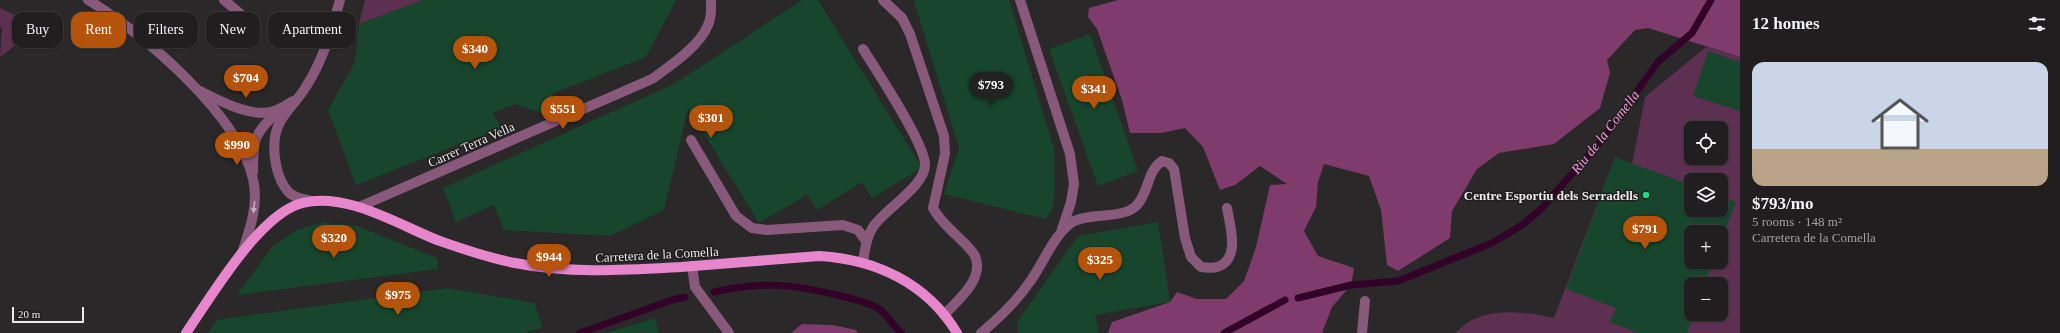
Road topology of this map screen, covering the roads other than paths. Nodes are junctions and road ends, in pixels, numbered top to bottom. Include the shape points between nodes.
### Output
1 (88, 0) edge
2 (224, 0) edge
3 (340, 0) edge
4 (711, 0) edge
5 (883, 0) edge
6 (1020, 0) edge
7 (239, 12) edge
8 (863, 49) dead end
9 (195, 88) junction
10 (298, 97) junction
11 (690, 140) dead end
12 (253, 179) junction
13 (315, 202) junction
14 (359, 207) junction
15 (1227, 208) dead end
16 (1061, 233) junction
17 (866, 241) junction
18 (242, 253) junction
19 (863, 262) junction
20 (692, 266) junction
21 (1365, 301) dead end
22 (944, 315) junction
23 (186, 333) edge
24 (729, 333) edge
25 (957, 333) edge
26 (981, 333) edge
27 (1362, 333) edge

1 - 9 street via 105,10 152,48
2 - 7 street
3 - 10 street via 323,52 307,86
4 - 14 street, Carrer Terra Vella via 709,24 702,35 674,64 652,79
5 - 22 street via 902,18 910,34 944,136 945,154 933,208 936,216 964,242 975,257 976,276 967,291
6 - 16 street via 1070,154 1074,184
8 - 17 street via 920,145 925,165 921,178 873,227
9 - 10 street via 241,110 256,112 276,111
9 - 12 street via 232,134 245,155
10 - 12 street via 267,121 257,135 253,146
10 - 13 street via 279,123 274,153 286,190 296,198
11 - 17 street via 736,216 752,228 767,230 843,224 858,230
12 -> 18 street via 255,203 252,224
13 - 14 main road, Carretera de la Comella
13 - 18 main road, Carretera de la Comella via 298,204 279,215
14 - 20 main road, Carretera de la Comella via 476,254 516,263 600,271
15 - 16 street via 1232,242 1231,254 1225,263 1216,268 1201,267 1191,257 1185,238 1174,169 1169,162 1162,161 1156,165 1138,205 1129,210 1072,222
16 - 26 street via 1029,284 1002,315
17 - 19 street
18 - 23 main road, Carretera de la Comella
19 - 20 main road, Carretera de la Comella via 819,256
19 - 22 main road, Carretera de la Comella via 899,277 922,291
20 - 24 street via 695,287
21 - 27 street
22 - 25 main road, Carretera de la Comella

